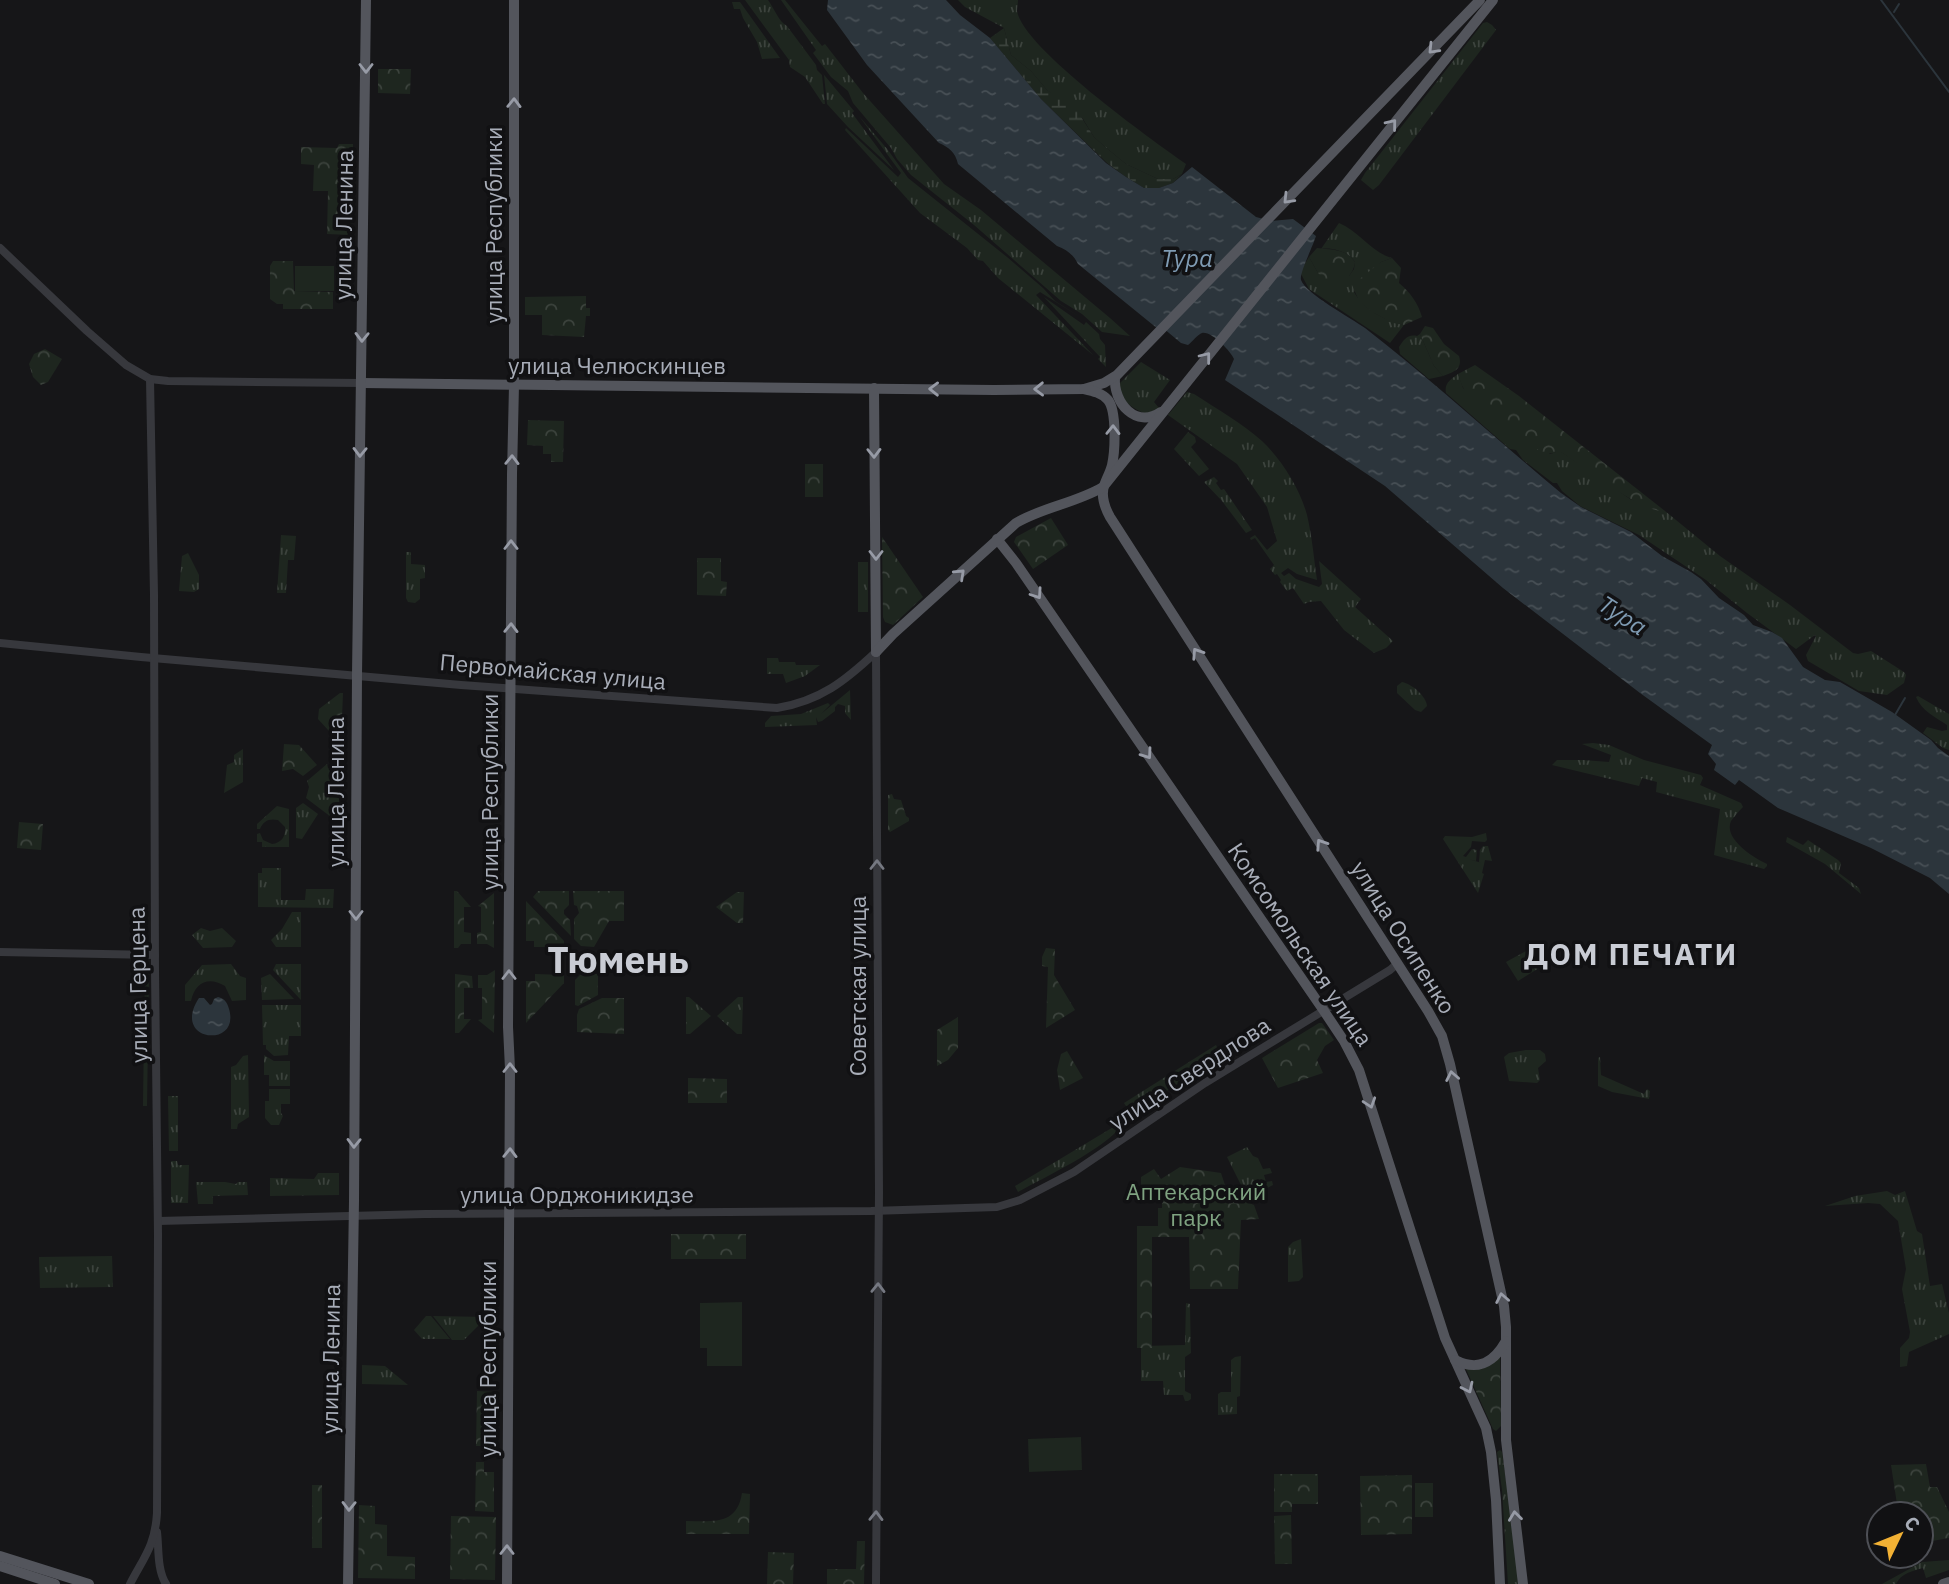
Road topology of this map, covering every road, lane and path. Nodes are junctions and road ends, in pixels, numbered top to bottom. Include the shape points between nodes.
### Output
1 (366, 0) edge
2 (514, 0) edge
3 (1480, 0) edge
4 (1493, 0) edge
5 (0, 248) edge
6 (1116, 376) junction
7 (150, 379) junction
8 (362, 383) junction
9 (514, 385) junction
10 (874, 388) junction
11 (1084, 389) junction
12 (1164, 411) junction
13 (1103, 487) junction
14 (997, 539) junction
15 (875, 622) junction
16 (893, 634) junction
17 (0, 643) edge
18 (876, 652) junction
19 (154, 658) junction
20 (357, 676) junction
21 (510, 688) junction
22 (0, 952) edge
23 (155, 955) junction
24 (1398, 963) junction
25 (1324, 1011) junction
26 (997, 1207) joint
27 (879, 1210) junction
28 (509, 1213) junction
29 (353, 1216) junction
30 (158, 1221) junction
31 (1506, 1341) junction
32 (1455, 1360) junction
33 (157, 1522) junction
34 (0, 1556) edge
35 (0, 1566) edge
36 (1949, 1582) edge
37 (55, 1584) edge
38 (89, 1584) edge
39 (130, 1584) edge
40 (166, 1584) edge
41 (348, 1584) edge
42 (507, 1584) edge
43 (876, 1584) edge
44 (1500, 1584) edge
45 (1523, 1584) edge
46 (1943, 1584) edge

1 -> 8 main road, улица Ленина
9 -> 2 main road, улица Республики
3 -> 6 main road
12 -> 4 main road
5 - 7 street via 115,356
6 - 11 main road
6 - 12 main road via 1118,398 1129,411 1143,418
7 - 8 street, улица Челюскинцев
7 - 19 street, улица Герцена
8 - 9 main road, улица Челюскинцев
8 -> 20 main road, улица Ленина
9 - 10 main road, улица Челюскинцев
21 -> 9 main road, улица Республики
11 -> 10 main road, улица Челюскинцев
10 -> 15 main road, Советская улица
13 -> 11 main road via 1113,461 1112,406 1105,397
12 - 13 main road
13 - 14 main road, Первомайская улица via 1034,514
24 -> 13 main road, улица Осипенко via 1117,528 1106,508
16 -> 14 main road, Первомайская улица
14 -> 25 main road, Комсомольская улица
15 - 16 main road
15 - 18 main road, Советская улица
16 - 18 main road, Первомайская улица
17 - 19 street, Первомайская улица
18 - 21 street, Первомайская улица via 828,691 777,708
27 -> 18 street, Советская улица
19 - 20 street, Первомайская улица
19 - 23 street, улица Герцена
20 - 21 street, Первомайская улица
20 -> 29 main road, улица Ленина
28 -> 21 main road, улица Республики
22 - 23 street
23 - 30 street, улица Герцена
24 - 25 street, улица Свердлова
31 -> 24 main road, улица Осипенко via 1504,1306 1447,1055 1434,1022
25 - 26 street, улица Свердлова via 1182,1098 1074,1172
25 -> 32 main road, Комсомольская улица via 1359,1070
26 - 27 street, улица Орджоникидзе
27 - 28 street, улица Орджоникидзе
43 -> 27 street, Советская улица
28 - 29 street, улица Орджоникидзе
42 -> 28 main road, улица Республики
29 - 30 street, улица Орджоникидзе
29 -> 41 main road, улица Ленина
30 - 33 street, улица Герцена
31 - 32 main road via 1484,1363 1471,1366
45 -> 31 main road, улица Осипенко via 1506,1440
32 -> 44 main road, Комсомольская улица via 1489,1440
33 - 39 street, улица Герцена via 152,1544
33 - 40 street via 161,1577
34 - 38 main road
35 - 37 main road
36 - 46 main road

